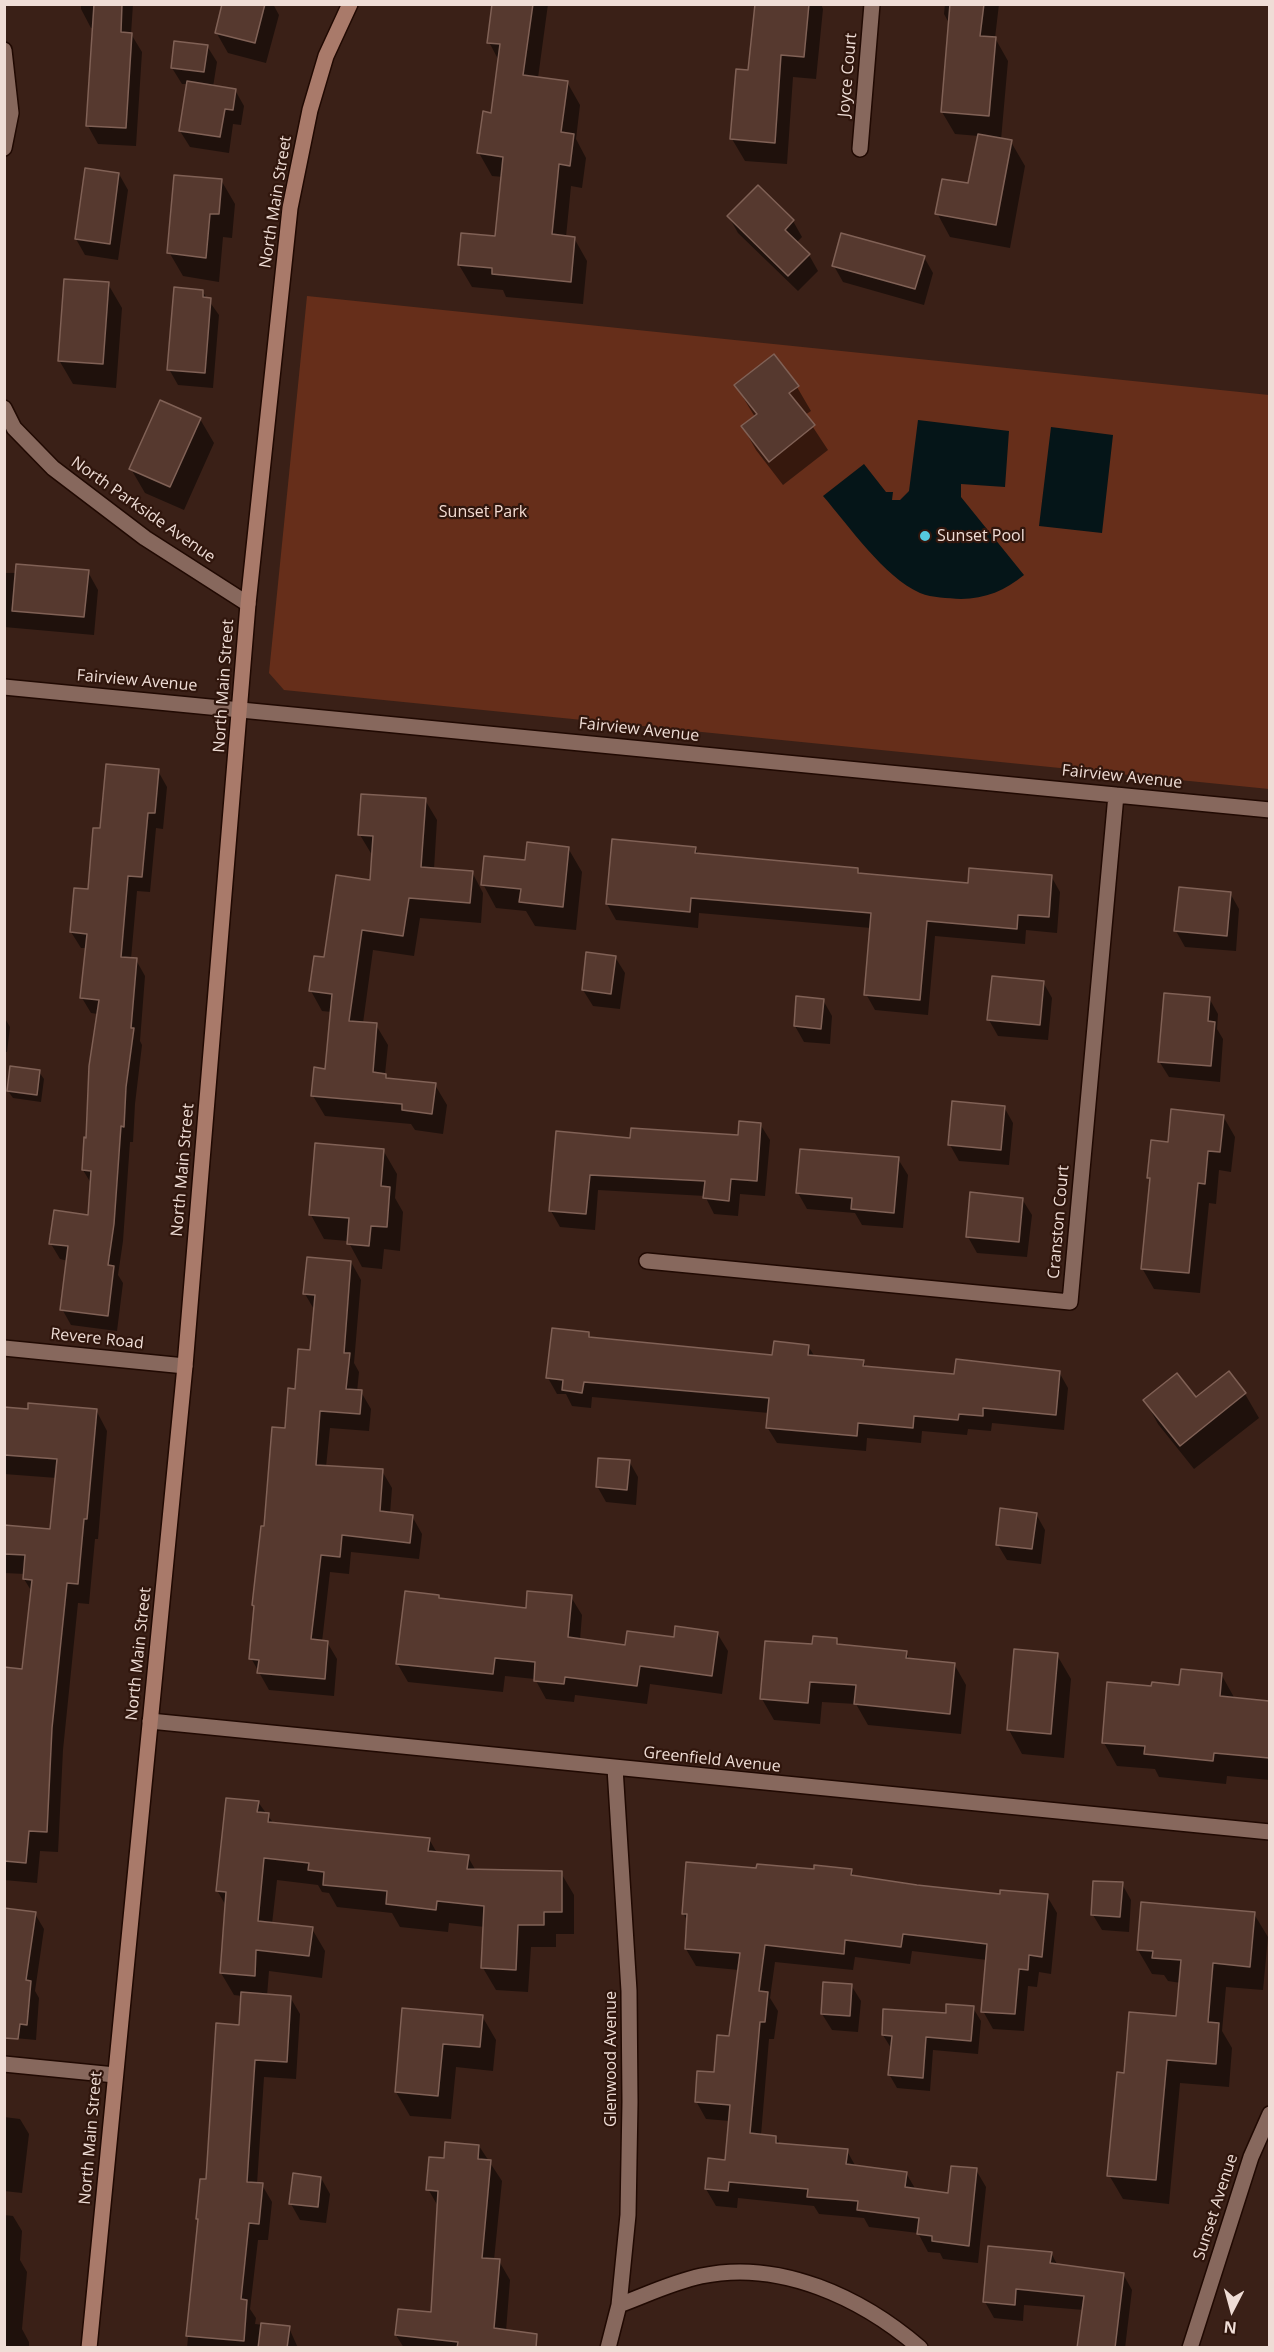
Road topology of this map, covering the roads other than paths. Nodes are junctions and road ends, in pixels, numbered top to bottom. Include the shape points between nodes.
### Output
1 (350, 4) edge
2 (872, 4) edge
3 (4, 50) edge
4 (4, 148) edge
5 (860, 149) dead end
6 (4, 408) edge
7 (248, 604) junction
8 (4, 687) edge
9 (240, 709) junction
10 (1116, 795) junction
11 (1269, 810) edge
12 (647, 1261) dead end
13 (4, 1348) edge
14 (185, 1366) junction
15 (150, 1721) junction
16 (615, 1768) junction
17 (1269, 1832) edge
18 (4, 2064) edge
19 (115, 2075) junction
20 (1269, 2114) edge
21 (619, 2305) junction
22 (89, 2348) edge
23 (608, 2348) edge
24 (920, 2348) edge
25 (1190, 2348) edge

1 - 7 street, North Main Street via 326,56 294,188
2 - 5 street, Joyce Court
3 - 4 street via 11,114
6 - 7 street, North Parkside Avenue via 14,429 53,468 145,538
7 - 9 street, North Main Street
8 - 9 street, Fairview Avenue
9 - 10 street, Fairview Avenue
9 - 14 street, North Main Street
10 - 11 street, Fairview Avenue
10 - 12 street, Cranston Court via 1070,1302
13 - 14 street, Revere Road
14 - 15 street, North Main Street
15 - 16 street, Greenfield Avenue
15 - 19 street, North Main Street
16 - 17 street, Greenfield Avenue
16 - 21 street, Glenwood Avenue via 629,1991 628,2216
18 - 19 street
19 - 22 street, North Main Street
20 - 25 street, Sunset Avenue via 1251,2157
21 - 23 street, Glenwood Avenue
21 - 24 street via 702,2276 781,2275 832,2290

